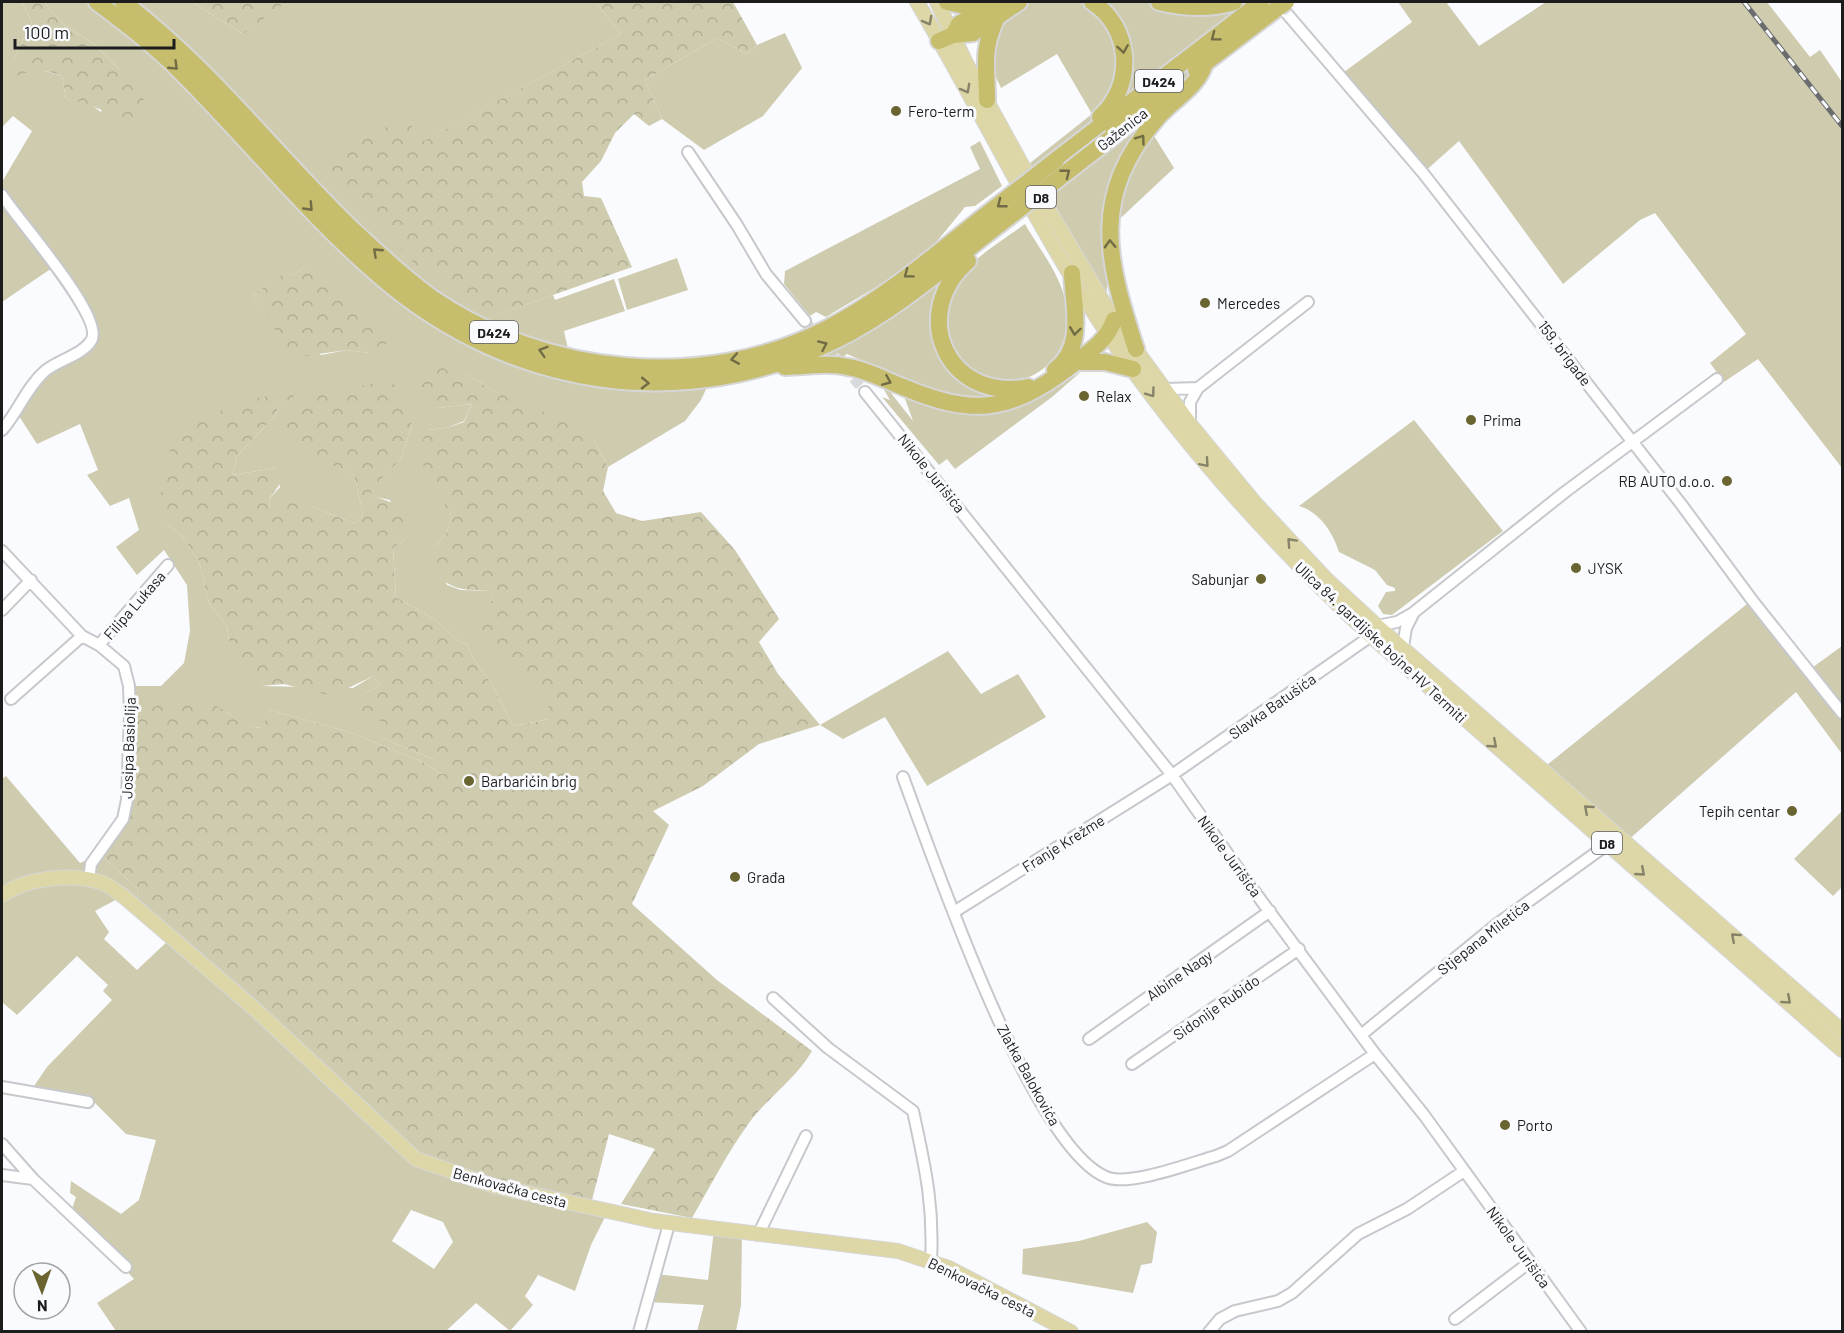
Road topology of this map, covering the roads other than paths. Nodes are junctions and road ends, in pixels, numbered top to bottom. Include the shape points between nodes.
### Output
1 (97, 2) edge
2 (123, 2) edge
3 (917, 2) edge
4 (938, 2) edge
5 (947, 2) edge
6 (1019, 2) edge
7 (1092, 2) edge
8 (1159, 2) edge
9 (1234, 2) edge
10 (1261, 2) edge
11 (1277, 2) edge
12 (1286, 2) edge
13 (996, 8) edge
14 (946, 38) junction
15 (1205, 63) junction
16 (987, 100) junction
17 (688, 152) dead end
18 (1056, 160) junction
19 (2, 195) edge
20 (982, 228) junction
21 (1071, 273) junction
22 (1308, 302) dead end
23 (805, 321) tunnel mouth
24 (1111, 328) junction
25 (1136, 350) junction
26 (1076, 362) junction
27 (769, 367) junction
28 (1133, 369) junction
29 (1717, 379) dead end
30 (1198, 388) junction
31 (1165, 389) junction
32 (865, 392) tunnel mouth
33 (1190, 424) junction
34 (2, 430) edge
35 (1633, 442) junction
36 (2, 551) edge
37 (168, 565) dead end
38 (31, 580) junction
39 (2, 610) edge
40 (1413, 614) junction
41 (1374, 631) junction
42 (82, 636) junction
43 (99, 645) junction
44 (1403, 647) junction
45 (11, 699) dead end
46 (1842, 713) edge
47 (1172, 775) junction
48 (903, 777) dead end
49 (1608, 844) junction
50 (89, 880) junction
51 (2, 895) edge
52 (1270, 911) junction
53 (954, 912) junction
54 (1299, 949) junction
55 (773, 999) dead end
56 (1842, 1030) edge
57 (1361, 1035) junction
58 (1089, 1039) dead end
59 (1842, 1050) edge
60 (1375, 1054) junction
61 (1132, 1064) dead end
62 (2, 1087) edge
63 (88, 1102) dead end
64 (806, 1136) dead end
65 (2, 1144) edge
66 (1464, 1172) junction
67 (2, 1175) edge
68 (33, 1179) junction
69 (669, 1224) junction
70 (758, 1235) junction
71 (932, 1261) junction
72 (1530, 1262) junction
73 (126, 1267) dead end
74 (1455, 1319) dead end
75 (639, 1332) edge
76 (1071, 1332) edge
77 (1209, 1332) edge
78 (1581, 1332) edge

1 -> 27 highway, D424 via 174,65 383,279 431,316 466,336 514,358 553,370 632,383 696,381
20 -> 2 highway, D424 via 826,328 783,347 695,365 626,366 567,358 518,343 482,326 433,298 394,268 195,64
3 -> 14 main road, Ulica 84. gardijske bojne HV Termiti / D8
4 - 14 main road, Ulica 84. gardijske bojne HV Termiti / D8
5 - 13 highway
6 - 13 highway
7 -> 18 highway via 1103,8 1121,38 1125,55 1123,80 1108,108 1062,148
8 - 9 highway via 1195,8
10 -> 18 highway, Gaženica / D424
11 - 35 street, 159. brigade via 1408,153
12 - 15 highway, Gaženica / D424
13 - 14 highway via 973,33
13 - 16 highway via 984,57
14 - 16 main road, Ulica 84. gardijske bojne HV Termiti / D8
14 -> 21 main road, Ulica 84. gardijske bojne HV Termiti / D8
20 -> 15 highway, Gaženica / D424, bridge
25 -> 15 highway via 1113,275 1110,228 1116,191 1140,140 1173,101 1200,79
16 - 24 main road, Ulica 84. gardijske bojne HV Termiti / D8
17 - 23 street via 766,274
18 -> 20 highway, Gaženica / D424, bridge
19 - 34 street via 76,293 94,332 92,341 45,371
21 -> 20 highway via 1077,322 1073,342 1059,366 1030,386 1011,390 993,388 964,375 948,357 938,315 948,282 983,247
27 -> 20 highway, D424 via 839,338 892,307
21 - 24 main road, Ulica 84. gardijske bojne HV Termiti / D8
22 - 30 street
24 - 25 main road, Ulica 84. gardijske bojne HV Termiti / D8
24 - 26 highway
24 - 28 main road, Ulica 84. gardijske bojne HV Termiti / D8
25 - 31 main road, Ulica 84. gardijske bojne HV Termiti / D8
27 -> 26 highway via 820,363 848,366 941,401 977,407 1029,394
26 - 28 highway via 1105,362
28 -> 41 main road, Ulica 84. gardijske bojne HV Termiti / D8 via 1188,443 1258,525 1319,589
29 - 35 street
30 - 31 street
30 - 33 street via 1190,402
31 - 33 main road, Ulica 84. gardijske bojne HV Termiti / D8
32 - 47 street, Nikole Jurišića
41 -> 33 main road, Ulica 84. gardijske bojne HV Termiti / D8 via 1255,503
35 - 40 street
35 - 46 street, 159. brigade
36 - 38 street, Josipa Basiolija
37 - 43 street, Filipa Lukasa
38 - 39 street
38 - 42 street, Josipa Basiolija
40 - 41 street, Slavka Batušića
40 - 44 street
41 - 44 main road, Ulica 84. gardijske bojne HV Termiti / D8
41 - 47 street, Slavka Batušića
41 -> 49 main road, Ulica 84. gardijske bojne HV Termiti / D8
42 - 43 street, Josipa Basiolija
42 - 45 street
43 - 50 street, Josipa Basiolija via 124,666 129,686 127,800 123,819 91,864
56 -> 44 main road, Ulica 84. gardijske bojne HV Termiti / D8
47 - 52 street, Nikole Jurišića
47 - 53 street, Franje Krežme
48 - 53 street, Zlatka Balokovića
49 - 57 street, Stjepana Miletića via 1497,924
49 -> 59 main road, Ulica 84. gardijske bojne HV Termiti / D8
50 - 51 main road, Benkovačka cesta via 40,879
50 - 69 main road, Benkovačka cesta via 105,884 123,896 172,937 416,1159 494,1186
52 - 54 street, Nikole Jurišića
52 - 58 street, Albine Nagy
53 - 60 street, Zlatka Balokovića via 998,1020 1035,1094 1073,1152 1092,1170 1108,1178 1124,1180 1228,1151
54 - 57 street, Nikole Jurišića
54 - 61 street, Sidonije Rubido
55 - 71 street via 828,1048 913,1111 930,1187
57 - 60 street, Nikole Jurišića
60 - 66 street, Nikole Jurišića
62 - 63 street
64 - 70 street
65 - 68 street
66 - 72 street, Nikole Jurišića
66 - 77 street via 1407,1209 1358,1234 1278,1302 1235,1311 1220,1319
67 - 68 street
68 - 73 street
69 - 70 main road, Benkovačka cesta
69 - 75 street
70 - 71 main road, Benkovačka cesta via 898,1251
71 - 76 main road, Benkovačka cesta
72 - 74 street
72 - 78 street, Nikole Jurišića

